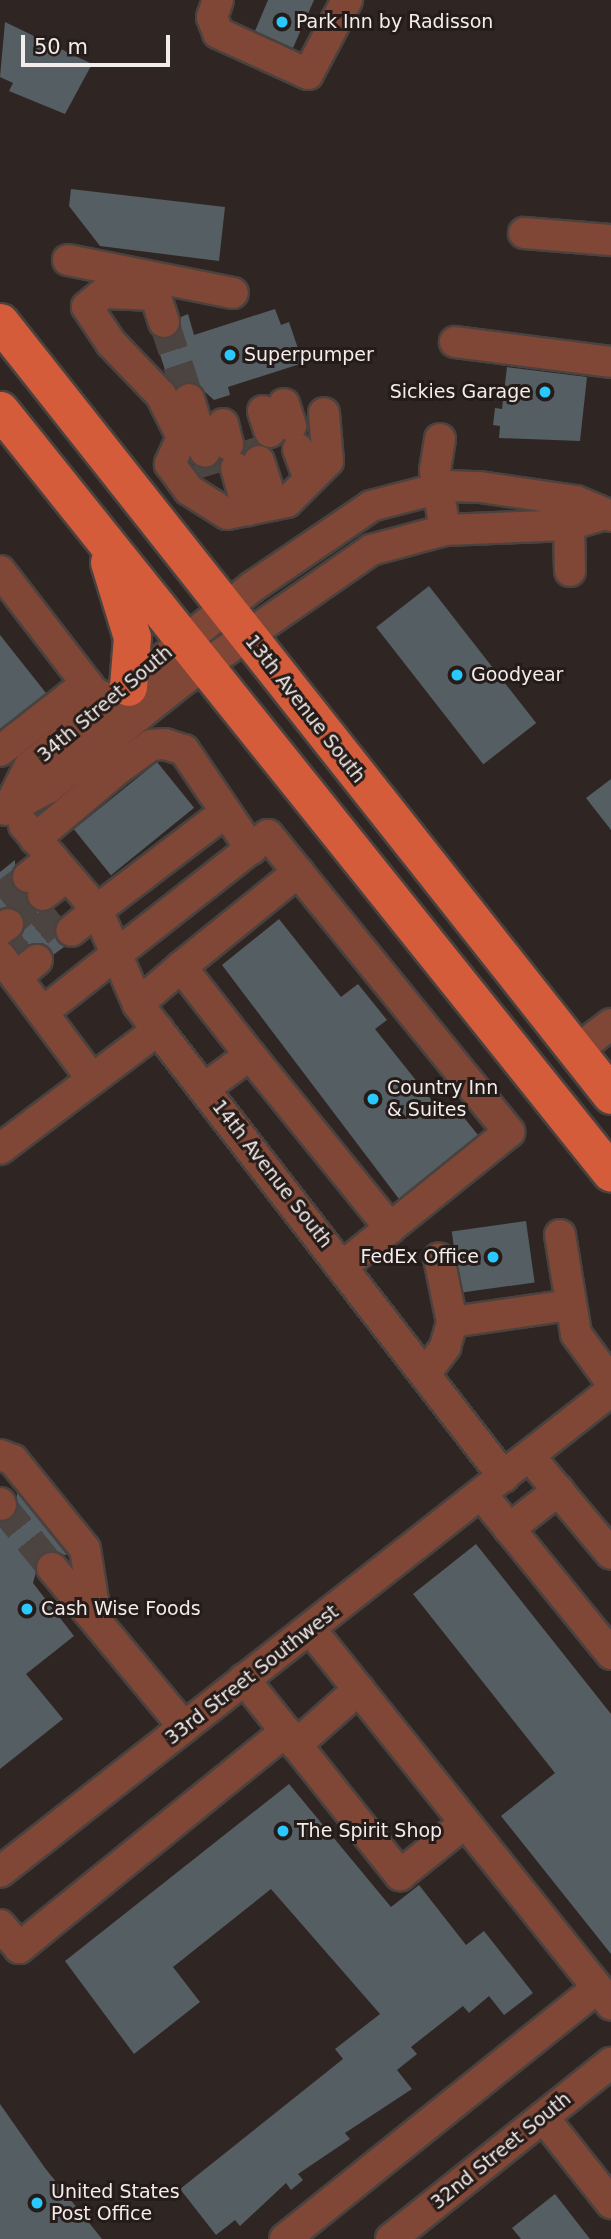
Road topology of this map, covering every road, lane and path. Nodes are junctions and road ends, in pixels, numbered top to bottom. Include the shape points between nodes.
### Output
1 (218, 0) edge
2 (347, 0) edge
3 (524, 233) dead end
4 (611, 240) edge
5 (68, 260) dead end
6 (233, 293) dead end
7 (0, 322) edge
8 (164, 322) tunnel mouth
9 (455, 342) dead end
10 (611, 362) edge
11 (189, 399) tunnel mouth
12 (0, 410) edge
13 (324, 413) dead end
14 (245, 439) junction
15 (440, 439) dead end
16 (438, 488) junction
17 (270, 500) junction
18 (607, 515) edge
19 (569, 525) junction
20 (93, 526) junction
21 (445, 530) junction
22 (319, 538) junction
23 (342, 565) junction
24 (0, 571) edge
25 (570, 571) dead end
26 (226, 607) junction
27 (248, 636) junction
28 (194, 652) junction
29 (87, 683) junction
30 (120, 694) junction
31 (0, 751) edge
32 (3, 805) edge
33 (223, 814) junction
34 (251, 849) junction
35 (62, 870) junction
36 (298, 872) junction
37 (44, 896) junction
38 (418, 933) junction
39 (118, 955) junction
40 (17, 964) edge
41 (181, 967) junction
42 (138, 1004) junction
43 (43, 1012) junction
44 (611, 1024) edge
45 (158, 1030) junction
46 (576, 1051) junction
47 (250, 1055) junction
48 (92, 1079) junction
49 (205, 1088) junction
50 (611, 1095) edge
51 (0, 1150) edge
52 (611, 1173) edge
53 (390, 1228) junction
54 (560, 1235) dead end
55 (439, 1258) dead end
56 (343, 1266) junction
57 (570, 1305) junction
58 (452, 1322) junction
59 (425, 1374) junction
60 (611, 1382) edge
61 (611, 1391) edge
62 (0, 1455) edge
63 (530, 1457) junction
64 (493, 1486) junction
65 (559, 1490) junction
66 (509, 1529) junction
67 (609, 1548) edge
68 (52, 1568) tunnel mouth
69 (96, 1619) junction
70 (312, 1630) junction
71 (611, 1654) edge
72 (244, 1679) junction
73 (359, 1689) junction
74 (184, 1727) junction
75 (291, 1738) junction
76 (465, 1823) junction
77 (0, 1872) edge
78 (0, 1924) edge
79 (604, 1997) edge
80 (611, 2063) edge
81 (543, 2117) junction
82 (611, 2203) edge
83 (395, 2238) edge
84 (285, 2239) edge

1 - 2 street via 212,17 218,33 308,74
3 - 4 street
5 - 6 street
7 - 26 main road, 13th Avenue South
8 - 14 street via 155,295 104,293 86,307 111,343 162,395
9 - 10 street
11 - 14 street
12 - 20 main road
13 - 17 street via 328,461
14 - 17 street
14 - 17 street
14 - 17 street
14 - 17 street via 170,464 189,490
15 - 16 street
16 - 18 street via 480,487 576,501
16 - 21 street
16 - 22 street via 371,506
18 - 19 street
19 - 21 street
19 - 25 street
20 - 28 main road
20 - 30 main road via 125,606 132,637
21 - 23 street via 401,539
22 - 23 street
22 - 26 street
23 - 27 street
24 - 29 street
26 - 27 main road, 13th Avenue South
26 - 28 street
27 - 28 street
27 - 46 main road, 13th Avenue South
28 - 30 street, 34th Street South
28 - 32 street, 34th Street South via 48,788
28 - 38 main road
29 - 30 street
29 - 31 street
30 - 32 street, 34th Street South via 29,767
32 - 35 street, 14th Avenue South
33 - 34 street
33 - 35 street
33 - 35 street via 222,799 178,748 151,745
34 - 36 street via 268,835
34 - 39 street
35 - 37 street
35 - 37 street
35 - 37 street
35 - 39 street, 14th Avenue South
36 - 41 street
36 - 53 street via 509,1132
38 - 46 main road via 494,1001 533,1049 556,1060
38 - 52 main road
39 - 42 street, 14th Avenue South
39 - 43 street
40 - 43 street
41 - 42 street
41 - 47 street
42 - 45 street, 14th Avenue South
43 - 48 street
44 - 46 street
45 - 48 street
45 - 49 street, 14th Avenue South
46 - 50 main road, 13th Avenue South
47 - 49 street
47 - 53 street
48 - 51 street
49 - 56 street, 14th Avenue South
53 - 56 street
54 - 57 street
55 - 58 street
56 - 59 street, 14th Avenue South
57 - 58 street
57 - 60 street via 582,1346
58 - 59 street via 445,1347
59 - 64 street, 14th Avenue South
61 - 63 street, 33rd Street Southwest
62 - 69 street via 13,1460 85,1549
63 - 64 street, 33rd Street Southwest
63 - 65 street
64 - 66 street, 14th Avenue South
64 - 70 street, 33rd Street Southwest
65 - 66 street
65 - 67 street
66 - 71 street, 14th Avenue South
68 - 69 street
69 - 74 street
70 - 72 street, 33rd Street Southwest
70 - 73 street
72 - 74 street, 33rd Street Southwest
72 - 75 street
73 - 75 street
73 - 76 street
74 - 77 street, 33rd Street Southwest
75 - 76 street via 400,1875
75 - 78 street via 19,1948
76 - 79 street
79 - 84 street
80 - 81 street, 32nd Street South
81 - 82 street
81 - 83 street, 32nd Street South

